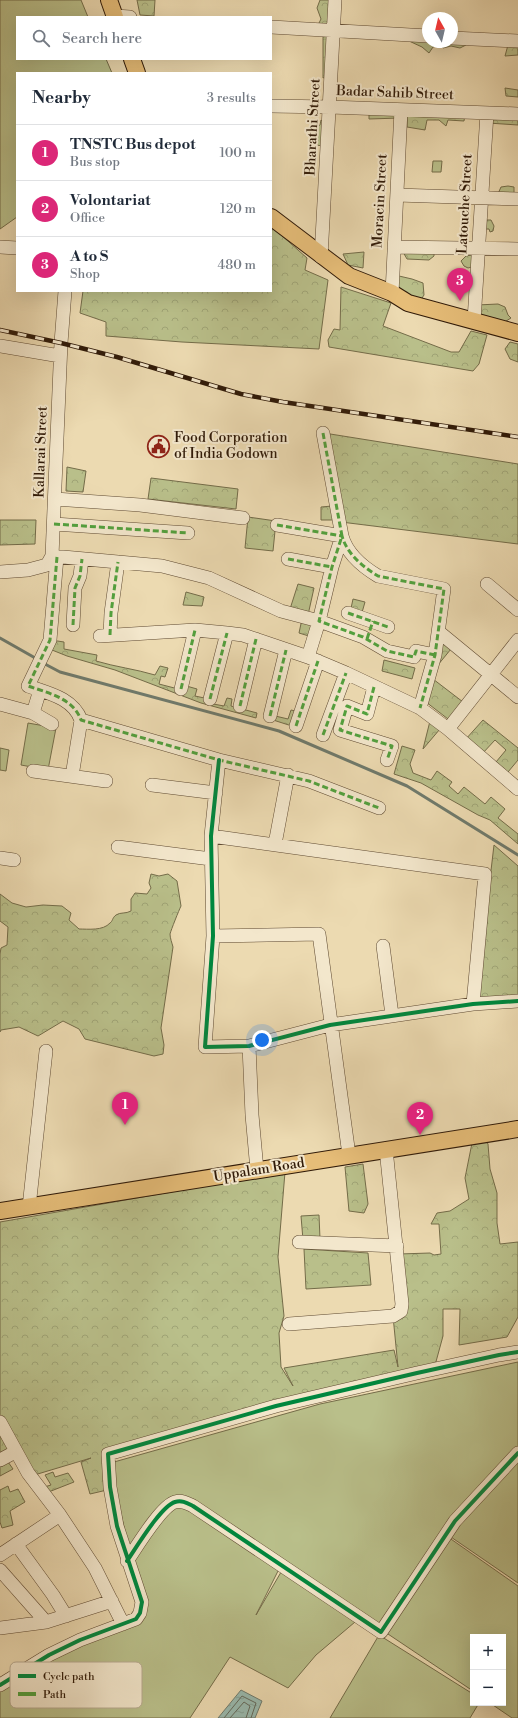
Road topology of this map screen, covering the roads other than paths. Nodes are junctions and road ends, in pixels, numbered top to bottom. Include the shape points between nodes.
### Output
1 (109, 0) edge
2 (335, 0) edge
3 (119, 16) edge
4 (272, 27) edge
5 (334, 31) junction
6 (422, 36) edge
7 (458, 38) edge
8 (518, 42) edge
9 (132, 60) edge
10 (137, 72) edge
11 (272, 106) edge
12 (330, 107) junction
13 (401, 110) junction
14 (487, 113) junction
15 (518, 114) edge
16 (396, 195) junction
17 (482, 198) junction
18 (518, 199) edge
19 (272, 218) edge
20 (0, 247) edge
21 (394, 247) junction
22 (16, 248) edge
23 (478, 248) junction
24 (518, 249) edge
25 (321, 257) junction
26 (65, 292) edge
27 (392, 293) junction
28 (474, 321) junction
29 (518, 333) edge
30 (0, 346) edge
31 (60, 356) junction
32 (322, 433) dead end
33 (55, 499) junction
34 (243, 518) dead end
35 (54, 524) junction
36 (277, 526) dead end
37 (188, 532) dead end
38 (342, 536) junction
39 (54, 556) junction
40 (82, 559) junction
41 (288, 559) dead end
42 (118, 562) junction
43 (332, 567) junction
44 (0, 572) edge
45 (488, 584) dead end
46 (518, 610) edge
47 (348, 613) dead end
48 (319, 621) junction
49 (373, 621) junction
50 (73, 625) dead end
51 (388, 627) dead end
52 (195, 630) junction
53 (439, 632) junction
54 (227, 633) junction
55 (367, 639) junction
56 (256, 640) junction
57 (518, 640) edge
58 (286, 650) junction
59 (435, 655) junction
60 (313, 659) junction
61 (346, 673) junction
62 (490, 674) junction
63 (374, 687) junction
64 (34, 688) junction
65 (181, 689) dead end
66 (518, 697) edge
67 (210, 699) dead end
68 (0, 704) edge
69 (240, 706) dead end
70 (420, 708) junction
71 (33, 713) junction
72 (270, 716) dead end
73 (81, 720) junction
74 (52, 724) dead end
75 (296, 726) dead end
76 (448, 729) junction
77 (323, 735) dead end
78 (219, 760) junction
79 (387, 760) dead end
80 (33, 772) dead end
81 (288, 775) junction
82 (72, 776) junction
83 (106, 781) dead end
84 (152, 785) dead end
85 (518, 789) edge
86 (216, 793) junction
87 (379, 808) dead end
88 (211, 836) junction
89 (275, 844) junction
90 (118, 847) dead end
91 (0, 858) edge
92 (211, 859) junction
93 (14, 860) dead end
94 (213, 936) junction
95 (383, 946) dead end
96 (518, 1001) edge
97 (473, 1004) junction
98 (392, 1015) junction
99 (330, 1025) junction
100 (249, 1046) junction
101 (46, 1052) dead end
102 (518, 1129) edge
103 (386, 1150) junction
104 (349, 1155) junction
105 (257, 1170) junction
106 (29, 1207) junction
107 (0, 1211) edge
108 (299, 1242) dead end
109 (397, 1246) junction
110 (289, 1324) dead end
111 (518, 1352) edge
112 (0, 1422) edge
113 (15, 1452) junction
114 (518, 1453) edge
115 (0, 1460) edge
116 (60, 1514) junction
117 (16, 1544) junction
118 (0, 1554) edge
119 (127, 1561) junction
120 (0, 1570) edge
121 (112, 1600) junction
122 (66, 1616) junction
123 (46, 1622) junction
124 (123, 1624) junction
125 (0, 1628) edge
126 (36, 1662) edge
127 (10, 1679) edge
128 (0, 1685) edge

1 - 3 main road
2 - 5 street, Bharathi Street
4 - 5 street
5 - 6 street
5 - 12 street, Bharathi Street
7 - 8 street
9 - 10 main road
11 - 12 street, Badar Sahib Street
12 - 13 street, Badar Sahib Street
12 - 25 street, Bharathi Street
13 - 14 street, Badar Sahib Street
13 - 16 street, Moracin Street
14 - 15 street, Badar Sahib Street
14 - 17 street, Latouche Street
16 - 17 street
16 - 21 street, Moracin Street
17 - 18 street
17 - 23 street, Latouche Street
19 - 25 main road
20 - 22 street
21 - 23 street
21 - 27 street, Moracin Street
23 - 24 street
23 - 28 street, Latouche Street
25 - 27 main road via 349,276
26 - 31 street, Kallarai Street
27 - 28 main road via 408,303
28 - 29 main road
30 - 31 street
31 - 33 street, Kallarai Street
32 - 38 street
33 - 34 street via 140,505
33 - 35 street, Kallarai Street
35 - 37 street
35 - 39 street, Kallarai Street
36 - 38 street
38 - 43 street
38 - 53 street via 351,553 378,576 444,589
39 - 40 street
39 - 44 street via 47,565 28,570
39 - 64 street, Kallarai Street via 50,640
40 - 42 street
40 - 50 street via 80,576 75,588
41 - 43 street
42 - 48 street via 162,566 209,578 281,611
42 - 52 street via 105,636
43 - 48 street
45 - 46 street
47 - 49 street
48 - 55 street
48 - 60 street
49 - 51 street
49 - 55 street
52 - 54 street
52 - 65 street
53 - 59 street
53 - 62 street
54 - 56 street
54 - 67 street
55 - 59 street via 387,651 414,657 416,651
56 - 58 street
56 - 69 street
57 - 62 street
58 - 60 street
58 - 72 street
59 - 70 street
60 - 61 street
60 - 75 street
61 - 63 street
61 - 77 street
62 - 66 street
62 - 76 street
63 - 70 street
63 - 79 street via 367,714 347,706 340,730 392,746
64 - 71 street
64 - 73 street via 65,699 79,714
68 - 71 street
70 - 76 street
71 - 74 street
73 - 78 street
73 - 82 street
76 - 85 street
78 - 81 street
78 - 86 street
80 - 82 street
81 - 87 street
81 - 89 street
82 - 83 street
84 - 86 street
86 - 88 street
88 - 89 street
88 - 92 street
89 - 97 street via 485,874
90 - 92 street
91 - 93 street
92 - 94 street
94 - 99 street via 319,934
94 - 100 street via 206,1048
95 - 98 street
96 - 97 street
97 - 98 street
98 - 99 street
99 - 100 street
99 - 104 street
100 - 105 street
101 - 106 street
102 - 103 main road, Uppalam Road
103 - 104 main road, Uppalam Road
103 - 109 street
104 - 105 main road, Uppalam Road
105 - 106 main road, Uppalam Road
106 - 107 main road, Uppalam Road
108 - 109 street
109 - 110 street via 402,1304 398,1314
111 - 119 street via 276,1406 108,1454 116,1526
112 - 113 street
113 - 115 street
113 - 116 street via 42,1493
114 - 119 street via 455,1521 381,1632 183,1501 165,1508
116 - 117 street
116 - 121 street via 95,1568
117 - 118 street
117 - 122 street
119 - 124 street via 142,1602 142,1609 136,1619
120 - 123 street
121 - 122 street
121 - 124 street
122 - 123 street
123 - 125 street
124 - 126 street via 80,1640
127 - 128 street

